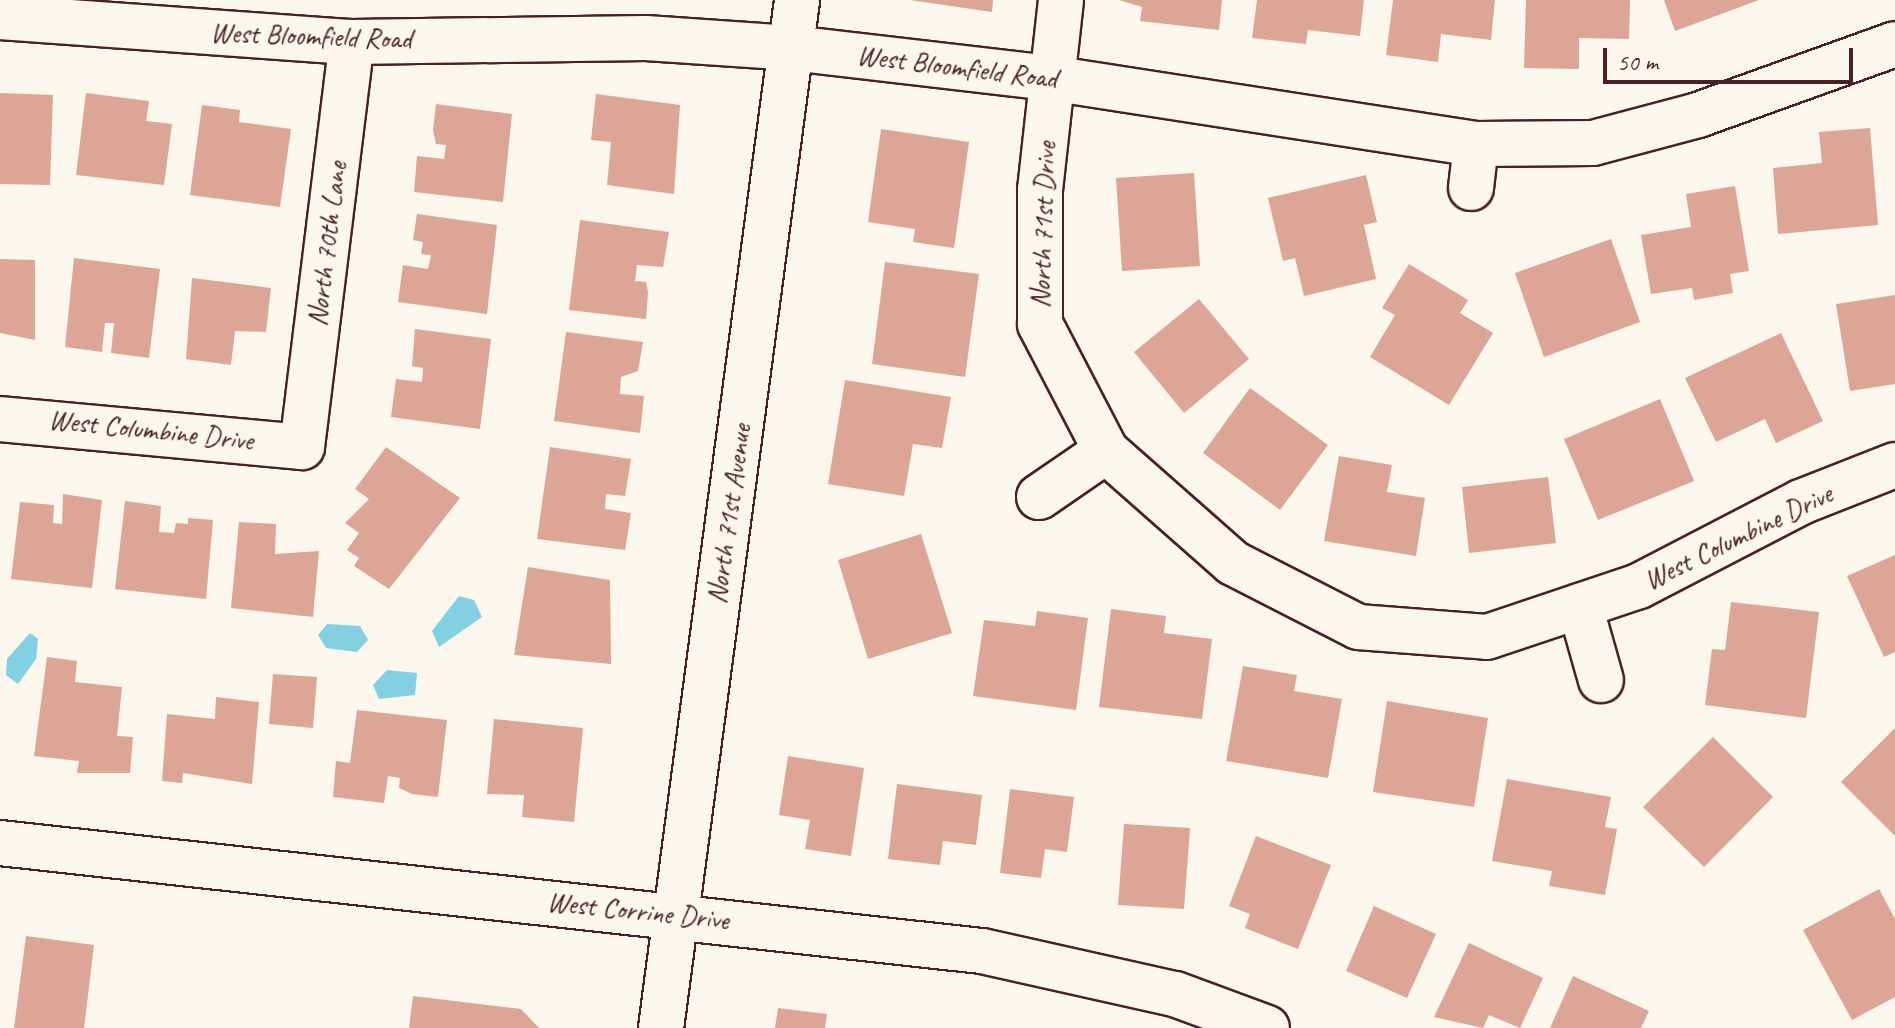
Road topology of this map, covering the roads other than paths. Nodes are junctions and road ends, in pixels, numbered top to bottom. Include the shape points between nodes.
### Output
1 (797, 0) edge
2 (1061, 0) edge
3 (0, 17) edge
4 (352, 42) junction
5 (1895, 44) edge
6 (791, 48) junction
7 (1050, 78) junction
8 (1476, 144) junction
9 (1471, 188) dead end
10 (0, 419) edge
11 (302, 447) joint
12 (1106, 451) junction
13 (1895, 465) edge
14 (1039, 497) dead end
15 (1580, 606) junction
16 (1601, 680) dead end
17 (0, 843) edge
18 (676, 915) junction
19 (661, 1028) edge
20 (1267, 1028) edge

1 - 6 street, North 71st Avenue
2 - 7 street, North 71st Drive
3 - 4 street, West Bloomfield Road
4 - 6 street, West Bloomfield Road via 632,38
4 - 11 street, North 70th Lane
5 - 8 street, West Bloomfield Road via 1698,115 1593,143
6 - 7 street, West Bloomfield Road
6 - 18 street, North 71st Avenue
7 - 8 street, West Bloomfield Road
7 - 12 street, North 71st Drive via 1040,324
8 - 9 street
10 - 11 street, West Columbine Drive
12 - 14 street
12 - 15 street, West Columbine Drive via 1233,563 1358,627 1487,637
13 - 15 street, West Columbine Drive via 1801,502 1639,586
15 - 16 street
17 - 18 street, West Corrine Drive
18 - 19 street, North 71st Avenue
18 - 20 street, West Corrine Drive via 982,951 1175,994

